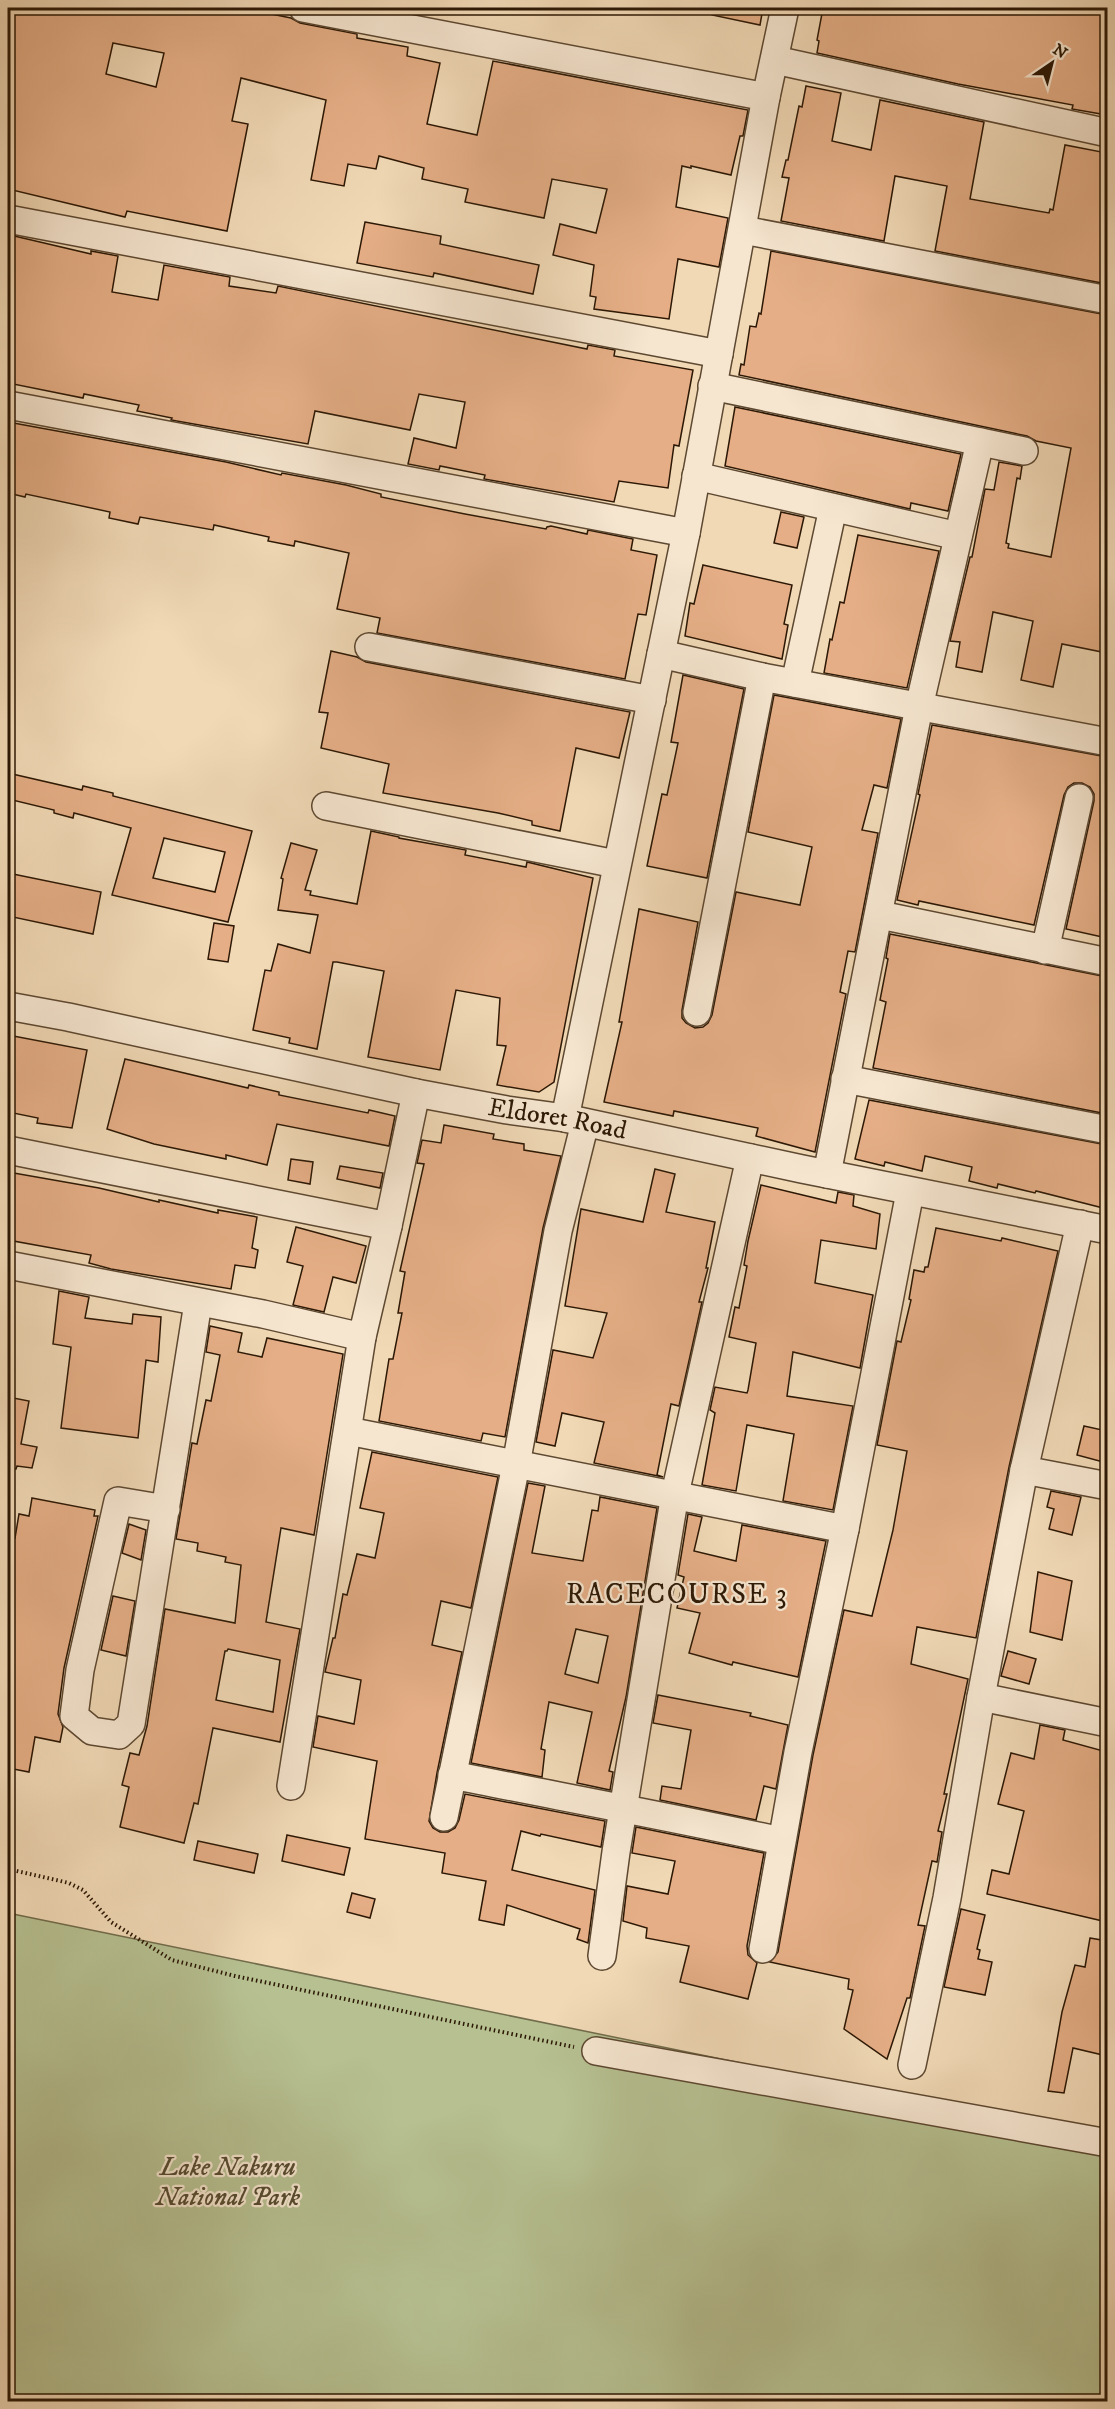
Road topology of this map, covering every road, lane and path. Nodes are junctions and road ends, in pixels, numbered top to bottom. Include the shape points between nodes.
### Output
1 (303, 8) edge
2 (786, 8) edge
3 (399, 17) edge
4 (775, 60) junction
5 (766, 97) junction
6 (1107, 133) edge
7 (8, 219) edge
8 (743, 230) junction
9 (1107, 300) edge
10 (719, 354) junction
11 (712, 386) junction
12 (8, 405) edge
13 (980, 442) junction
14 (1024, 451) dead end
15 (696, 476) junction
16 (833, 508) junction
17 (686, 532) junction
18 (958, 536) junction
19 (369, 647) dead end
20 (661, 654) junction
21 (762, 677) junction
22 (795, 683) junction
23 (652, 700) junction
24 (919, 707) junction
25 (1107, 742) edge
26 (1079, 798) dead end
27 (326, 806) dead end
28 (616, 864) junction
29 (880, 915) junction
30 (1045, 950) junction
31 (1107, 962) edge
32 (8, 1006) edge
33 (697, 1012) dead end
34 (845, 1079) junction
35 (416, 1094) junction
36 (575, 1120) junction
37 (1107, 1130) edge
38 (8, 1150) edge
39 (750, 1158) junction
40 (827, 1174) junction
41 (910, 1192) junction
42 (1080, 1224) junction
43 (388, 1226) junction
44 (1107, 1230) edge
45 (8, 1264) edge
46 (198, 1302) junction
47 (362, 1337) junction
48 (348, 1431) junction
49 (516, 1465) junction
50 (1024, 1470) junction
51 (1107, 1486) edge
52 (675, 1494) junction
53 (166, 1509) junction
54 (845, 1529) junction
55 (981, 1697) junction
56 (1107, 1723) edge
57 (453, 1775) junction
58 (291, 1786) dead end
59 (625, 1810) junction
60 (444, 1817) dead end
61 (781, 1841) junction
62 (8, 1869) edge
63 (763, 1949) dead end
64 (602, 1956) dead end
65 (596, 2051) joint
66 (912, 2065) dead end
67 (1107, 2143) edge

1 - 3 street
2 - 4 street
3 - 5 street
4 - 5 street
4 - 6 street
5 - 8 street
7 - 10 street
8 - 9 street
8 - 10 street
10 - 11 street
11 - 13 street
11 - 15 street
12 - 17 street
13 - 14 street
13 - 18 street
15 - 16 street
15 - 17 street
16 - 18 street
16 - 22 street
17 - 20 street
18 - 24 street
19 - 23 street
20 - 21 street
20 - 23 street
21 - 22 street
21 - 33 street
22 - 24 street
23 - 28 street
24 - 25 street
24 - 29 street
26 - 30 street
27 - 28 street
28 - 36 street
29 - 30 street
29 - 34 street
30 - 31 street
32 - 35 street, Eldoret Road
34 - 37 street
34 - 40 street
35 - 36 street, Eldoret Road
35 - 43 street
36 - 39 street, Eldoret Road
36 - 49 street
38 - 43 street
39 - 40 street, Eldoret Road
39 - 52 street
40 - 41 street, Eldoret Road
41 - 42 street, Eldoret Road
41 - 54 street
42 - 44 street, Eldoret Road
42 - 50 street
43 - 47 street
45 - 46 street
46 - 47 street
46 - 53 street
47 - 48 street
48 - 49 street
48 - 58 street
49 - 52 street
49 - 57 street
50 - 51 street
50 - 55 street
52 - 54 street
52 - 59 street
53 - 53 street via 131,1724 119,1735 92,1731 74,1716 80,1670 118,1501
54 - 61 street
55 - 56 street
55 - 66 street via 947,1898
57 - 59 street
57 - 60 street
59 - 61 street
59 - 64 street
61 - 63 street
62 - 65 path via 83,1890 111,1922 172,1960
65 - 67 street

